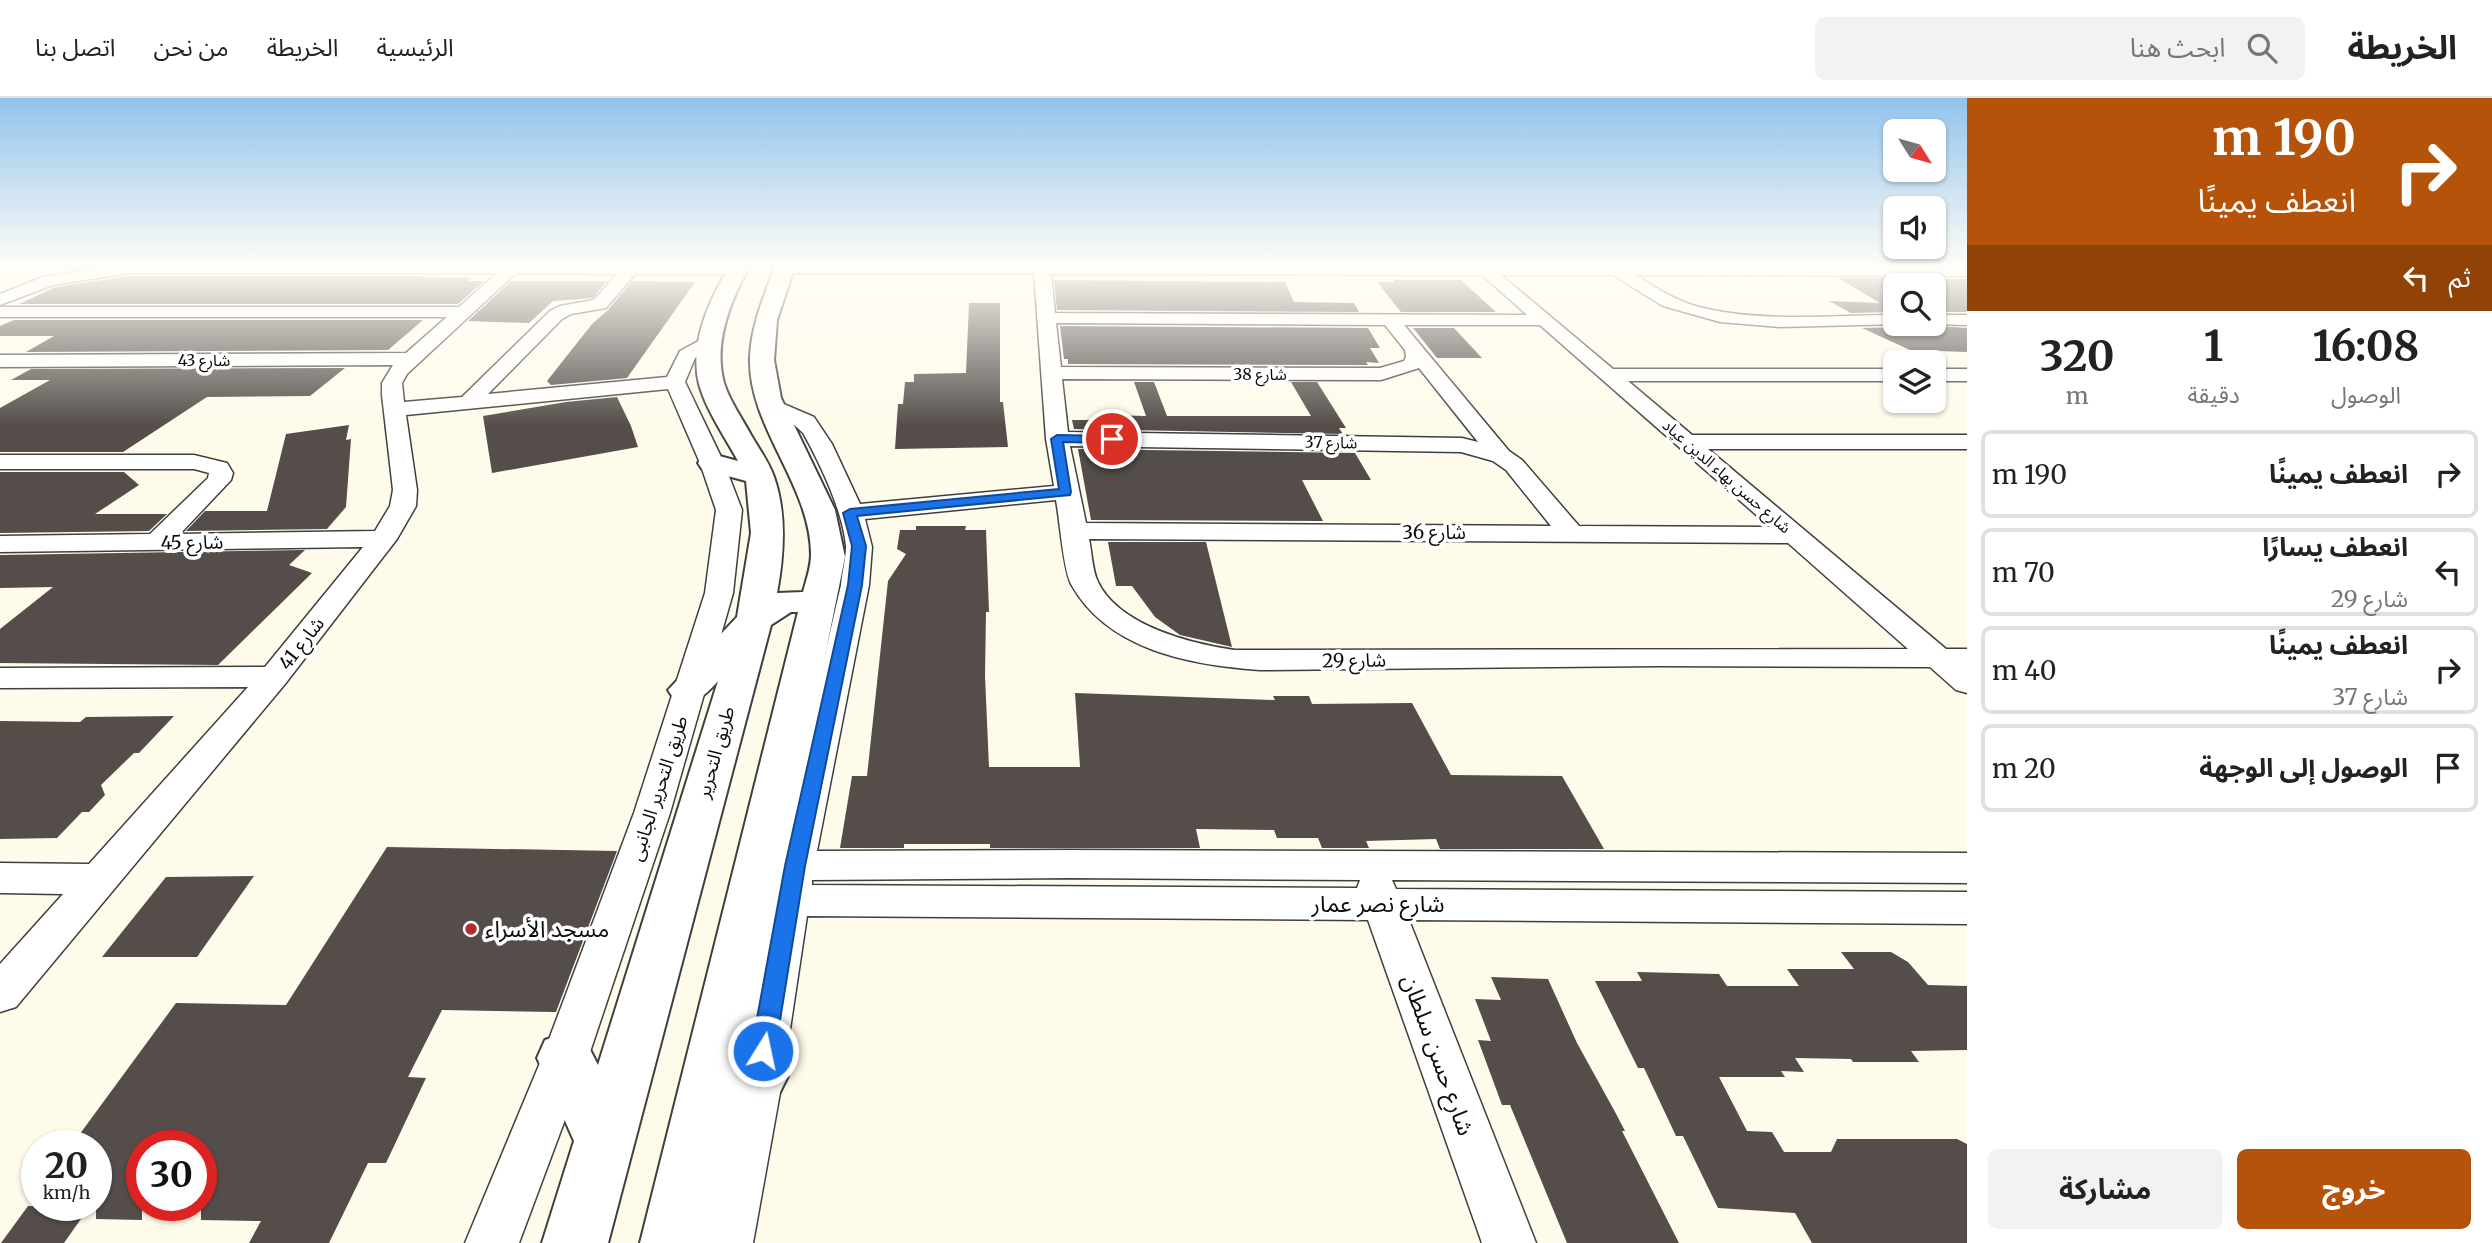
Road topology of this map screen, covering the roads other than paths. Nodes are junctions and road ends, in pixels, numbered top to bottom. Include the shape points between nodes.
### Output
1 (454, 319) edge
2 (552, 319) edge
3 (730, 319) edge
4 (737, 319) edge
5 (744, 319) edge
6 (1046, 319) edge
7 (1390, 319) edge
8 (1457, 319) edge
9 (1764, 319) edge
10 (1545, 320) joint
11 (1883, 320) edge
12 (1946, 320) edge
13 (1967, 320) edge
14 (1414, 349) junction
15 (408, 359) junction
16 (0, 361) edge
17 (1051, 373) junction
18 (1967, 374) edge
19 (1609, 375) junction
20 (1883, 375) edge
21 (1946, 375) edge
22 (675, 382) junction
23 (470, 401) junction
24 (771, 407) junction
25 (393, 410) junction
26 (1057, 439) junction
27 (1686, 442) junction
28 (1967, 442) edge
29 (1501, 456) junction
30 (0, 462) edge
31 (712, 463) junction
32 (759, 476) junction
33 (1065, 492) junction
34 (850, 513) junction
35 (1073, 531) junction
36 (1570, 532) junction
37 (1794, 535) junction
38 (384, 539) junction
39 (157, 542) junction
40 (0, 544) edge
41 (828, 556) junction
42 (767, 557) junction
43 (816, 613) junction
44 (754, 622) junction
45 (1938, 658) junction
46 (1967, 658) edge
47 (274, 677) junction
48 (0, 678) edge
49 (1967, 683) edge
50 (688, 690) junction
51 (807, 729) junction
52 (1967, 868) edge
53 (0, 878) edge
54 (100, 879) junction
55 (792, 883) junction
56 (1375, 885) junction
57 (1967, 908) edge
58 (0, 994) edge
59 (565, 1058) junction
60 (759, 1076) junction
61 (605, 1141) junction
62 (691, 1162) junction
63 (492, 1243) edge
64 (575, 1243) edge
65 (673, 1243) edge
66 (726, 1243) edge
67 (1509, 1243) edge

1 - 15 street, شارع 41
2 - 23 street
3 - 22 street via 687,355
4 - 32 street, طريق التحرير via 712,383
5 - 24 street, طريق التحرير via 762,360
6 - 17 street, شارع 29
7 - 14 street
8 - 10 street
9 - 11 street
10 - 19 street, شارع حسن بهاء الدين عياد
12 - 13 street
14 - 17 street, شارع 38 via 1411,365 1381,374
14 - 29 street
15 - 16 street, شارع 43
15 - 25 street, شارع 41 via 392,383
17 - 26 street, شارع 29
18 - 21 street
19 - 20 street
19 - 27 street, شارع حسن بهاء الدين عياد
22 - 23 street
22 - 31 street, طريق التحرير الجانبى
23 - 25 street
24 - 34 street via 810,426
24 - 41 street, طريق التحرير via 820,510
25 - 38 street, شارع 41 via 405,490 403,506
26 - 29 street, شارع 37 via 1442,443
26 - 33 street, شارع 29
27 - 28 street
27 - 37 street, شارع حسن بهاء الدين عياد
29 - 36 street, شارع 37 via 1514,465
30 - 39 street via 194,462 219,468 219,480
31 - 32 street
31 - 50 street, طريق التحرير الجانبى via 729,510 728,520 719,593
32 - 42 street, طريق التحرير via 768,514
33 - 34 street
33 - 35 street, شارع 29
34 - 51 street via 859,546 855,585
35 - 36 street, شارع 36
35 - 45 street, شارع 29 via 1084,582 1094,600 1112,616 1166,644 1230,659
36 - 37 street, شارع 36
37 - 45 street, شارع حسن بهاء الدين عياد
38 - 39 street, شارع 45
38 - 47 street, شارع 41
39 - 40 street, شارع 45
41 - 42 street via 803,565
41 - 43 street, طريق التحرير
42 - 44 street, طريق التحرير
43 - 44 street via 810,604 787,602
43 - 51 street, طريق التحرير
44 - 50 street
44 - 61 street, طريق التحرير
45 - 46 street, شارع 29
45 - 49 street, شارع حسن بهاء الدين عياد
47 - 48 street
47 - 54 street, شارع 41
50 - 59 street, طريق التحرير الجانبى via 652,813
51 - 55 street
51 - 62 street, طريق التحرير
52 - 56 street, شارع نصر عمار
53 - 54 street
54 - 58 street, شارع 41
55 - 56 street, شارع نصر عمار
55 - 60 street
56 - 57 street, شارع نصر عمار
56 - 67 street, شارع حسن سلطان
59 - 61 street
59 - 63 street, طريق التحرير الجانبى
60 - 62 street
60 - 66 street
61 - 64 street, طريق التحرير
62 - 65 street, طريق التحرير

